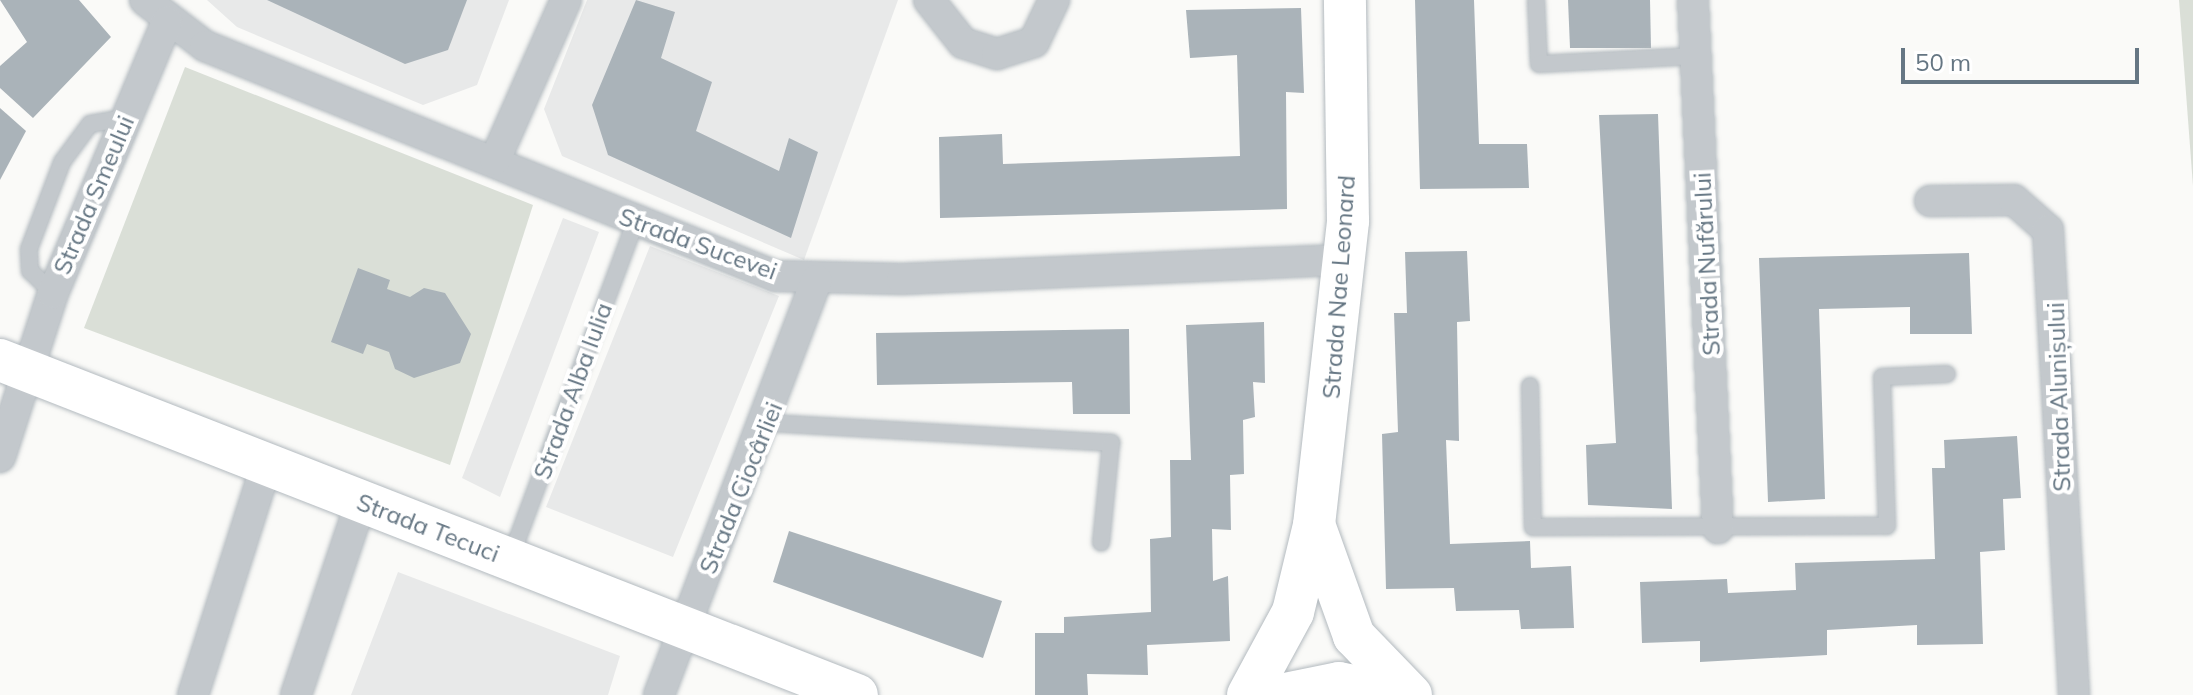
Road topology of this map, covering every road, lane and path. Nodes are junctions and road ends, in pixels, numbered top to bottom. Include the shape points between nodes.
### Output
1 (145, 0) edge
2 (566, 0) edge
3 (929, 0) edge
4 (1054, 0) edge
5 (1345, 0) edge
6 (1536, 0) edge
7 (1693, 0) edge
8 (167, 22) junction
9 (1695, 56) junction
10 (125, 118) junction
11 (495, 160) junction
12 (1930, 201) dead end
13 (635, 222) junction
14 (1346, 260) junction
15 (817, 280) junction
16 (53, 293) junction
17 (14, 365) edge
18 (1947, 374) dead end
19 (1530, 386) dead end
20 (769, 423) junction
21 (0, 457) edge
22 (266, 466) junction
23 (361, 502) junction
24 (1314, 525) junction
25 (1718, 528) junction
26 (1101, 543) dead end
27 (510, 560) junction
28 (683, 630) junction
29 (193, 695) edge
30 (296, 695) edge
31 (659, 695) edge
32 (857, 695) edge
33 (1248, 695) edge
34 (1285, 695) edge
35 (1395, 695) edge
36 (1411, 695) edge
37 (2074, 695) edge

1 - 8 street, Strada Sucevei
2 - 11 street
3 - 4 street via 963,43 997,54 1034,42
5 - 14 street, Strada Nae Leonard
6 - 9 lane via 1539,64
7 - 9 street, Strada Nufărului
8 - 10 street, Strada Smeului
8 - 11 street, Strada Sucevei via 205,46
9 - 25 street, Strada Nufărului
10 - 16 street, Strada Smeului
10 - 16 lane via 90,124 62,162 29,249 30,271
11 - 13 street, Strada Sucevei
12 - 37 street, Strada Alunișului via 2014,200 2048,230
13 - 15 street, Strada Sucevei via 775,276
13 - 27 lane, Strada Alba Iulia
14 - 15 street, Strada Sucevei
14 - 24 street, Strada Nae Leonard
15 - 20 street, Strada Ciocârliei
16 - 17 street, Strada Smeului
17 - 21 street, Strada Smeului
17 - 22 street, Strada Tecuci
18 - 25 lane via 1882,377 1887,526
19 - 25 lane via 1533,527
20 - 26 lane via 1111,443
20 - 28 street, Strada Ciocârliei
22 - 23 street, Strada Tecuci
22 - 29 street
23 - 27 street, Strada Tecuci
23 - 30 street
24 - 33 street, Strada Nae Leonard via 1293,612
24 - 36 street, Strada Nae Leonard via 1354,636
27 - 28 street, Strada Tecuci
28 - 31 street, Strada Ciocârliei
28 - 32 street, Strada Tecuci
34 - 35 main road via 1339,684

